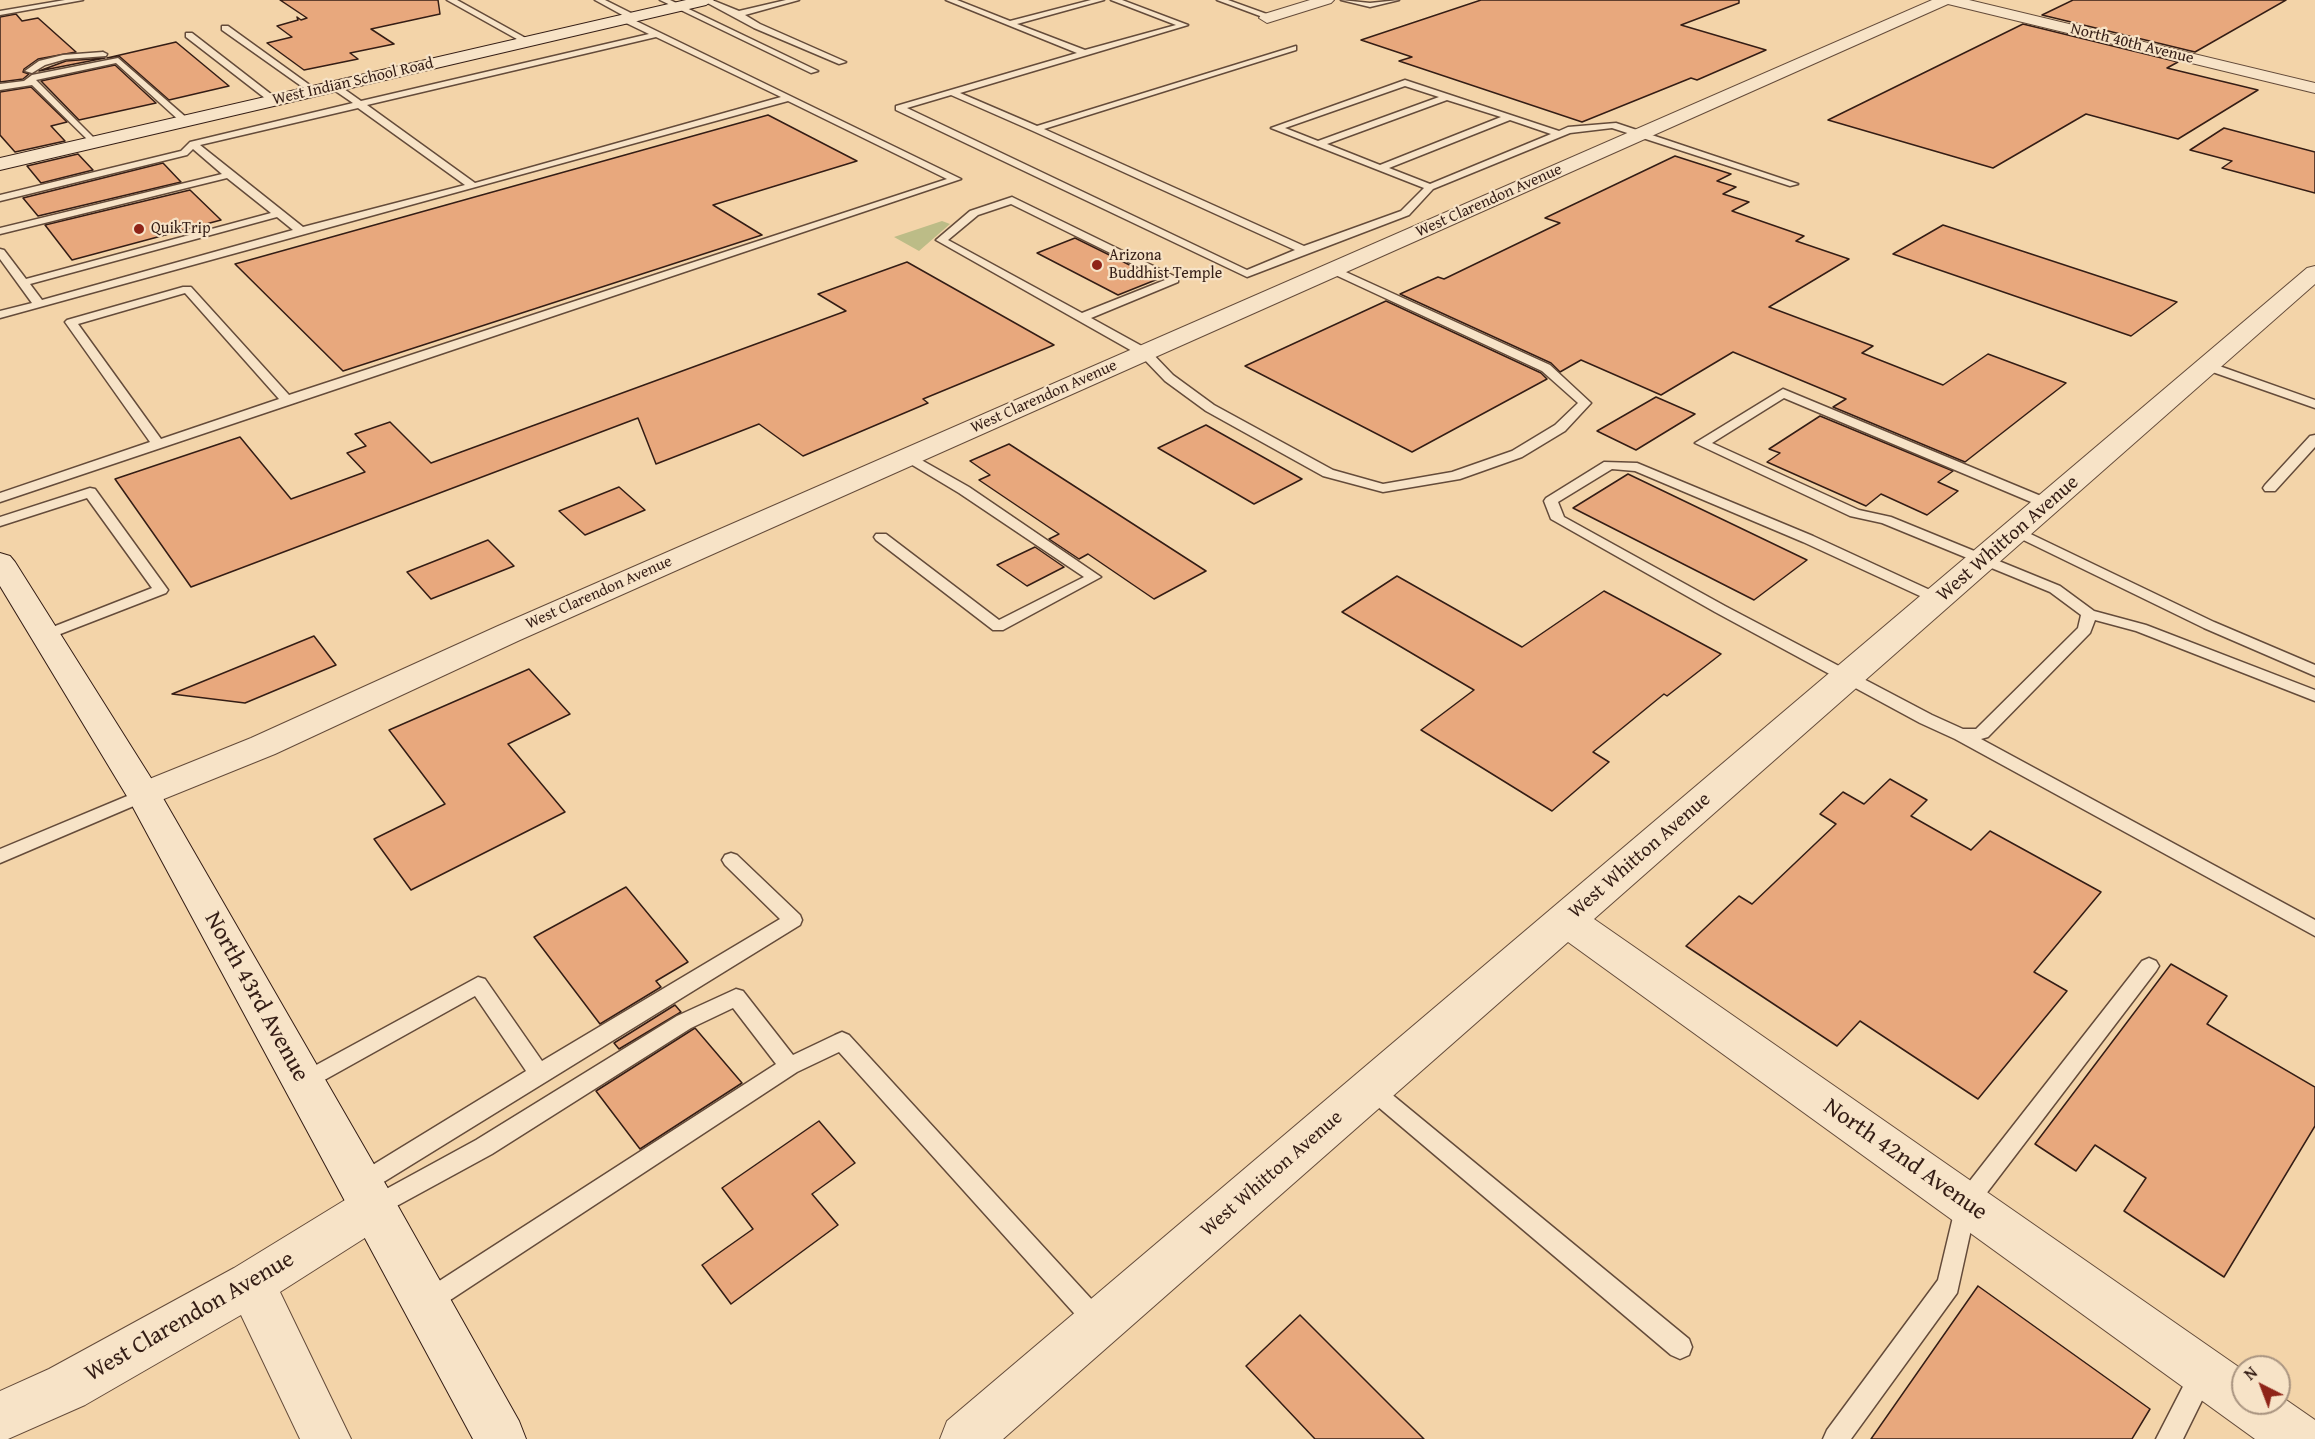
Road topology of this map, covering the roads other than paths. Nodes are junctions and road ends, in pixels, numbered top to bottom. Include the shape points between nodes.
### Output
1 (79, 0) edge
2 (451, 0) edge
3 (599, 0) edge
4 (706, 0) edge
5 (795, 0) edge
6 (950, 0) edge
7 (1074, 0) edge
8 (1100, 0) edge
9 (1115, 0) edge
10 (1221, 0) edge
11 (1326, 0) edge
12 (1345, 0) edge
13 (1395, 0) edge
14 (1945, 0) edge
15 (1950, 0) edge
16 (35, 3) edge
17 (671, 3) edge
18 (1085, 4) junction
19 (0, 12) edge
20 (738, 14) junction
21 (629, 18) junction
22 (1269, 18) joint
23 (1011, 23) junction
24 (225, 28) dead end
25 (657, 34) junction
26 (189, 35) dead end
27 (527, 41) junction
28 (1293, 48) dead end
29 (1085, 53) junction
30 (842, 62) dead end
31 (813, 71) dead end
32 (25, 75) junction
33 (0, 78) edge
34 (334, 86) junction
35 (0, 87) edge
36 (2315, 88) edge
37 (314, 91) junction
38 (953, 93) junction
39 (1447, 97) junction
40 (789, 98) junction
41 (273, 100) junction
42 (361, 105) junction
43 (1510, 117) junction
44 (184, 121) junction
45 (1036, 129) junction
46 (1560, 134) junction
47 (1640, 134) junction
48 (88, 136) junction
49 (193, 144) junction
50 (1319, 144) junction
51 (0, 148) edge
52 (0, 164) edge
53 (1380, 168) junction
54 (229, 175) junction
55 (1794, 184) dead end
56 (473, 186) junction
57 (1430, 187) junction
58 (0, 198) edge
59 (278, 214) junction
60 (0, 231) edge
61 (301, 231) junction
62 (1304, 250) junction
63 (0, 252) edge
64 (176, 266) junction
65 (1334, 270) junction
66 (2315, 273) edge
67 (23, 283) junction
68 (188, 289) junction
69 (39, 304) junction
70 (0, 315) edge
71 (1082, 318) junction
72 (1145, 353) junction
73 (2208, 366) junction
74 (287, 400) junction
75 (2315, 404) edge
76 (2315, 439) edge
77 (158, 444) junction
78 (909, 457) junction
79 (2270, 488) dead end
80 (0, 498) edge
81 (2048, 504) junction
82 (0, 522) edge
83 (2016, 531) junction
84 (881, 537) dead end
85 (1983, 560) junction
86 (0, 562) edge
87 (1938, 599) junction
88 (2089, 614) junction
89 (45, 635) junction
90 (2315, 671) edge
91 (1848, 677) junction
92 (2315, 696) edge
93 (1961, 735) junction
94 (144, 795) junction
95 (0, 856) edge
96 (731, 860) dead end
97 (1566, 920) junction
98 (2315, 929) edge
99 (2149, 966) dead end
100 (790, 1066) junction
101 (539, 1074) junction
102 (303, 1082) junction
103 (1371, 1089) junction
104 (368, 1196) junction
105 (1965, 1203) junction
106 (251, 1284) junction
107 (426, 1302) junction
108 (1099, 1324) junction
109 (1680, 1347) dead end
110 (2204, 1373) junction
111 (2231, 1392) edge
112 (2264, 1415) edge
113 (0, 1417) edge
114 (326, 1439) edge
115 (501, 1439) edge
116 (965, 1439) edge
117 (1836, 1439) edge
118 (2169, 1439) edge
119 (2298, 1439) edge

1 - 16 lane
2 - 27 lane
3 - 21 lane
4 - 17 street, West Indian School Road
4 - 20 lane
5 - 20 lane
6 - 23 lane
7 - 18 lane
8 - 18 lane
9 - 29 lane via 1184,25
10 - 22 lane
11 - 22 street
12 - 13 lane via 1370,5
14 - 47 street, West Clarendon Avenue
15 - 36 street, North 40th Avenue
16 - 19 lane
17 - 21 street, West Indian School Road
17 - 31 lane
18 - 23 lane
20 - 30 lane
21 - 25 lane
21 - 27 street, West Indian School Road
23 - 29 lane
24 - 37 lane
25 - 40 lane
25 - 42 lane
26 - 41 lane
27 - 34 street, West Indian School Road
28 - 45 lane
29 - 38 lane
32 - 33 lane
32 - 35 lane
32 - 44 lane via 118,60
32 - 48 lane
34 - 37 street, West Indian School Road
34 - 42 lane
37 - 41 street, West Indian School Road
38 - 45 lane
38 - 62 lane via 899,108 1247,274
39 - 43 lane
39 - 50 lane
39 - 50 lane via 1405,83 1276,128
40 - 56 lane
40 - 74 lane via 956,179
41 - 44 street, West Indian School Road
42 - 49 lane
42 - 56 lane
43 - 46 lane
43 - 53 lane
44 - 48 street, West Indian School Road
45 - 62 lane
46 - 47 lane via 1613,125
46 - 57 lane
47 - 55 lane
47 - 65 street, West Clarendon Avenue
48 - 51 street
48 - 52 street, West Indian School Road
49 - 54 lane
49 - 58 lane via 184,153
50 - 53 lane
53 - 57 lane
54 - 59 lane
54 - 60 lane
56 - 61 lane
57 - 62 lane via 1405,213
59 - 61 lane
59 - 67 lane
61 - 64 lane
63 - 67 lane
64 - 68 lane via 187,277
64 - 69 lane
65 - 72 street, West Clarendon Avenue
65 - 72 lane via 1546,368 1585,403 1560,428 1517,454 1455,476 1383,488 1328,473 1210,408 1169,378
66 - 73 street, West Whitton Avenue
67 - 69 lane
68 - 74 lane
68 - 77 lane via 71,322
69 - 70 lane
71 - 71 lane via 1001,273 941,240 974,213 1012,200 1174,280
71 - 72 lane
72 - 78 street, West Clarendon Avenue
73 - 75 lane
73 - 81 street, West Whitton Avenue
74 - 77 lane
76 - 79 lane
77 - 80 lane
78 - 84 lane via 1095,577 998,627
78 - 94 street, West Clarendon Avenue via 263,746
81 - 83 street, West Whitton Avenue
81 - 85 lane via 1783,393 1701,444 1855,513 1886,520
82 - 89 lane via 90,492 161,590
83 - 85 street, West Whitton Avenue
83 - 90 lane via 2209,625
85 - 87 street, West Whitton Avenue
85 - 88 lane via 2055,589
86 - 89 street, North 43rd Avenue
87 - 91 street, West Whitton Avenue
87 - 91 lane via 1637,467 1609,465 1551,501 1558,519
88 - 92 lane via 2140,628
88 - 93 lane via 2085,630 1982,733
89 - 94 street, North 43rd Avenue
91 - 93 lane
91 - 97 street, West Whitton Avenue
93 - 98 lane
94 - 95 lane
94 - 102 street, North 43rd Avenue
96 - 101 lane via 793,920
97 - 103 street, West Whitton Avenue
97 - 105 street, North 42nd Avenue
99 - 105 lane
100 - 104 lane via 736,997 684,1023 484,1147
100 - 107 lane
100 - 108 lane via 842,1041
101 - 102 lane via 478,986
101 - 104 lane
102 - 104 street, North 43rd Avenue
103 - 108 street, West Whitton Avenue
103 - 109 lane
104 - 106 street, West Clarendon Avenue
104 - 107 street, North 43rd Avenue
105 - 110 street, North 42nd Avenue
105 - 117 lane via 1949,1285
106 - 113 street, West Clarendon Avenue via 67,1387
106 - 114 street
107 - 115 street, North 43rd Avenue
108 - 116 street, West Whitton Avenue
110 - 111 street, North 42nd Avenue
110 - 118 lane
112 - 119 street

